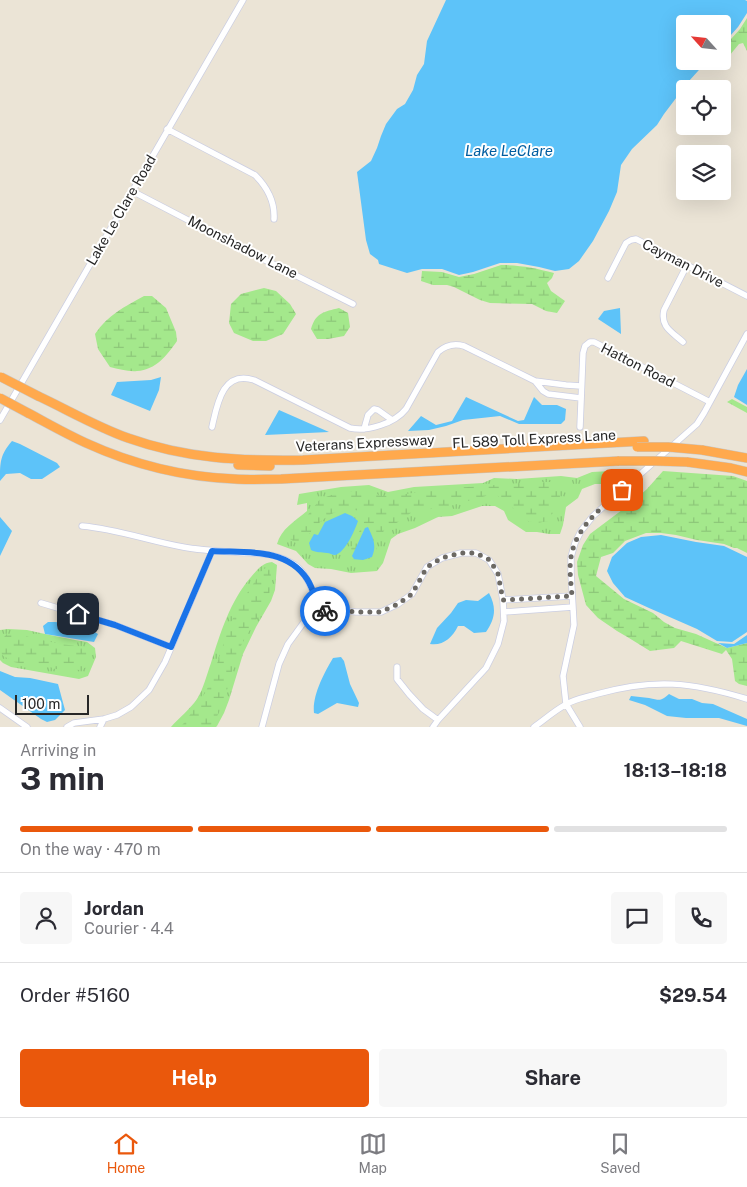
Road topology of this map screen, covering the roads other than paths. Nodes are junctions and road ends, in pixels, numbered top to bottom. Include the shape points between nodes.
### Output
1 (243, 0) edge
2 (167, 129) junction
3 (132, 190) junction
4 (274, 219) dead end
5 (687, 265) junction
6 (608, 278) dead end
7 (747, 296) edge
8 (353, 304) dead end
9 (747, 334) edge
10 (683, 342) dead end
11 (1, 376) edge
12 (535, 381) junction
13 (559, 384) junction
14 (582, 386) junction
15 (558, 396) junction
16 (0, 398) edge
17 (581, 398) junction
18 (710, 402) junction
19 (0, 420) edge
20 (392, 420) junction
21 (580, 427) dead end
22 (212, 428) dead end
23 (364, 429) junction
24 (705, 447) junction
25 (747, 452) edge
26 (747, 458) edge
27 (747, 472) edge
28 (82, 526) dead end
29 (212, 551) junction
30 (572, 596) junction
31 (523, 599) junction
32 (503, 600) junction
33 (41, 604) dead end
34 (572, 608) junction
35 (320, 611) junction
36 (526, 611) junction
37 (504, 612) junction
38 (171, 647) junction
39 (397, 667) dead end
40 (747, 699) edge
41 (566, 704) junction
42 (0, 708) edge
43 (104, 719) junction
44 (438, 720) junction
45 (82, 724) edge
46 (27, 727) edge
47 (67, 727) edge
48 (100, 727) edge
49 (262, 727) edge
50 (433, 727) edge
51 (534, 727) edge
52 (580, 727) edge

1 - 2 street, Lake Le Clare Road
2 - 3 street, Lake Le Clare Road
2 - 4 street via 255,174 264,184
3 - 8 street, Moonshadow Lane
3 - 19 street, Lake Le Clare Road
5 - 6 street, Cayman Drive via 636,239 626,243
5 - 7 street, Cayman Drive
5 - 10 street via 663,316 665,325
9 - 18 street
11 - 24 highway, Veterans Expressway, bridge via 128,438 178,452 226,459 303,460 681,442
12 - 13 street
12 - 15 street via 545,393
12 - 20 street via 464,346 448,345 438,352 406,409
13 - 14 street
13 - 15 street
14 - 17 street, Hatton Road
14 - 18 street, Hatton Road via 584,349 594,342
15 - 17 street
16 - 27 highway, bridge via 85,443 123,458 171,471 220,478 281,479 654,460
17 - 21 street, Hatton Road
18 - 30 street via 697,424 593,516 581,531 571,557
20 - 23 street
20 - 23 street via 374,409 368,415
22 - 23 street via 224,389 233,381 245,378 346,427
24 - 25 highway, Veterans Expressway
24 - 26 highway
28 - 29 street
29 - 35 street via 260,552 280,557 296,566 308,580
29 - 38 street
30 - 31 street
30 - 34 street
31 - 32 street
31 - 36 street via 521,608
32 - 35 street via 498,574 490,560 476,553 461,553 442,558 427,567 412,594 381,612
32 - 37 street
33 - 38 street via 115,625
34 - 36 street
34 - 41 street via 574,625 563,676
35 - 49 street via 304,622 288,644 279,664
36 - 37 street
37 - 44 street via 498,644 486,668
38 - 43 street via 149,690 131,707 117,716
39 - 44 street via 397,679 423,709
40 - 41 street via 674,683 619,688
41 - 51 street
41 - 52 street
42 - 46 street
43 - 45 street
43 - 48 street
44 - 50 street
45 - 47 street via 74,723

